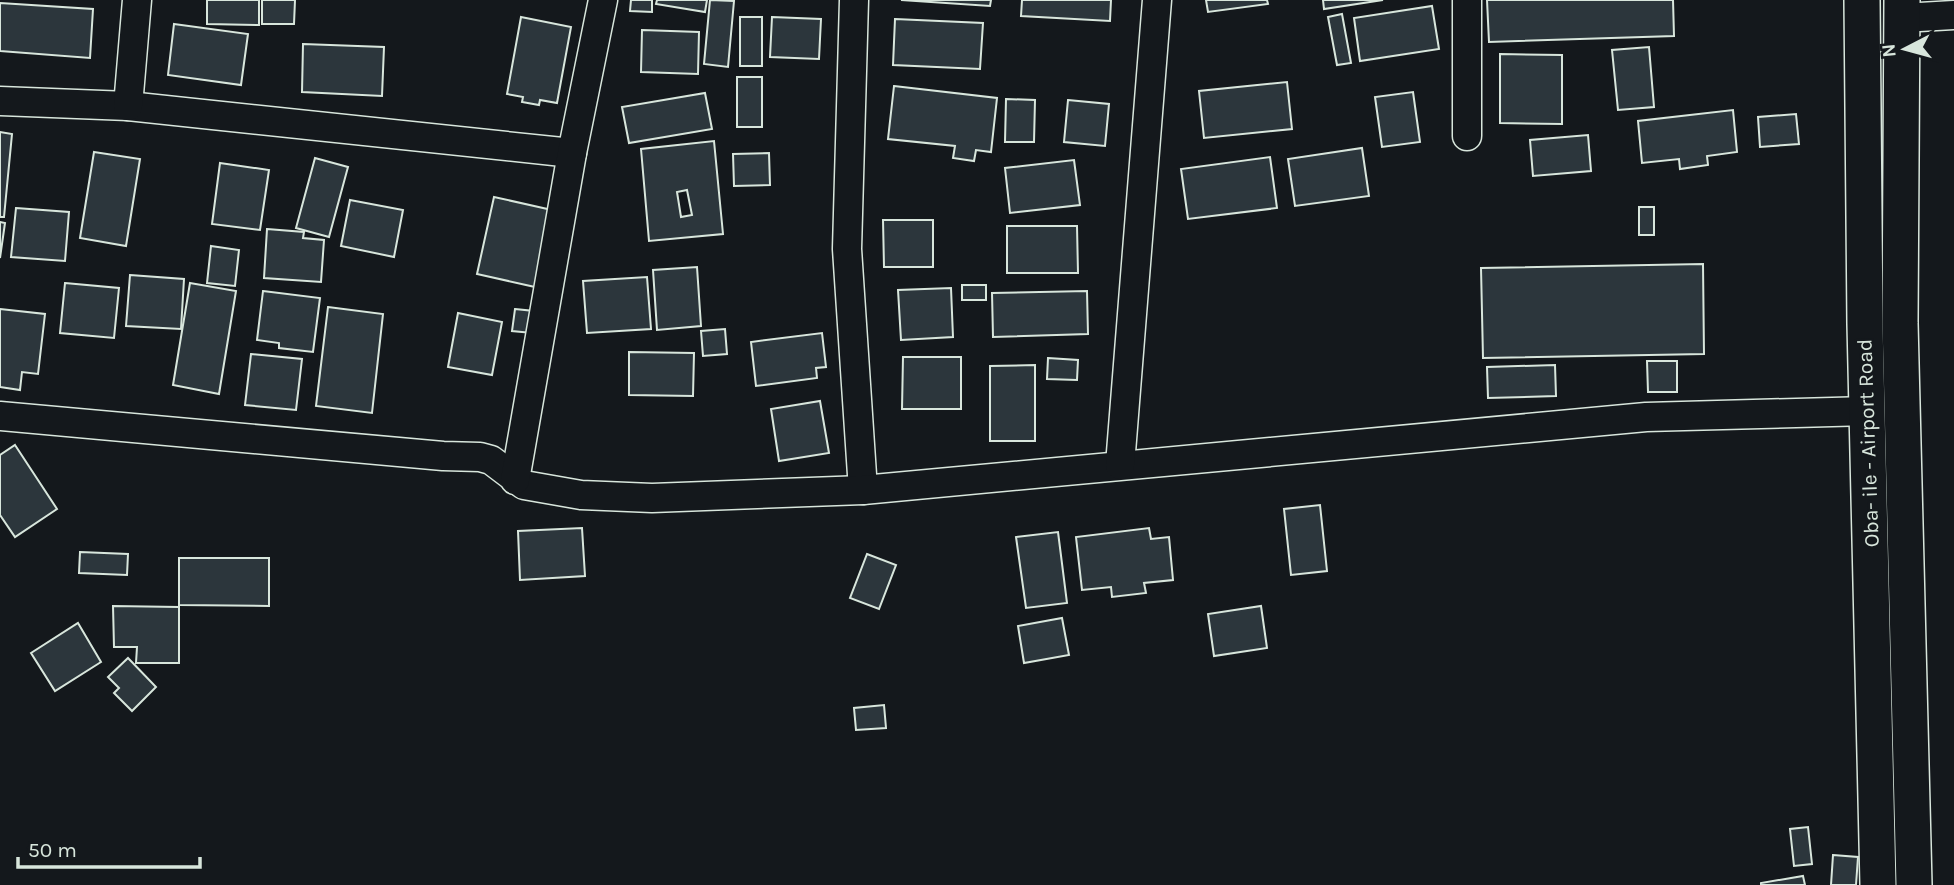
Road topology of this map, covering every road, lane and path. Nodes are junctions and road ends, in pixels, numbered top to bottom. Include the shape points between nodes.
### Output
1 (137, 0) edge
2 (603, 0) edge
3 (854, 0) edge
4 (1157, 0) edge
5 (1467, 0) edge
6 (1862, 0) edge
7 (1902, 9) edge
8 (1954, 15) edge
9 (0, 101) edge
10 (128, 106) junction
11 (1467, 136) dead end
12 (572, 153) junction
13 (1900, 323) junction
14 (1865, 324) junction
15 (1868, 411) junction
16 (0, 416) edge
17 (1120, 465) junction
18 (515, 480) junction
19 (863, 489) junction
20 (1878, 885) edge
21 (1914, 885) edge

1 - 10 street
2 - 12 street
3 - 19 street via 847,249
4 - 17 street
5 - 11 street
6 - 14 main road, Oba- ile - Airport Road
7 - 8 street
7 - 13 main road, Oba- ile - Airport Road
9 - 10 street
10 - 12 street
12 - 18 street
13 - 14 main road
13 - 21 main road, Oba- ile - Airport Road
14 - 15 main road, Oba- ile - Airport Road
15 - 17 street via 1646,417
15 - 20 main road, Oba- ile - Airport Road
16 - 18 street via 480,457 491,460
17 - 19 street
18 - 19 street via 581,495 652,498

